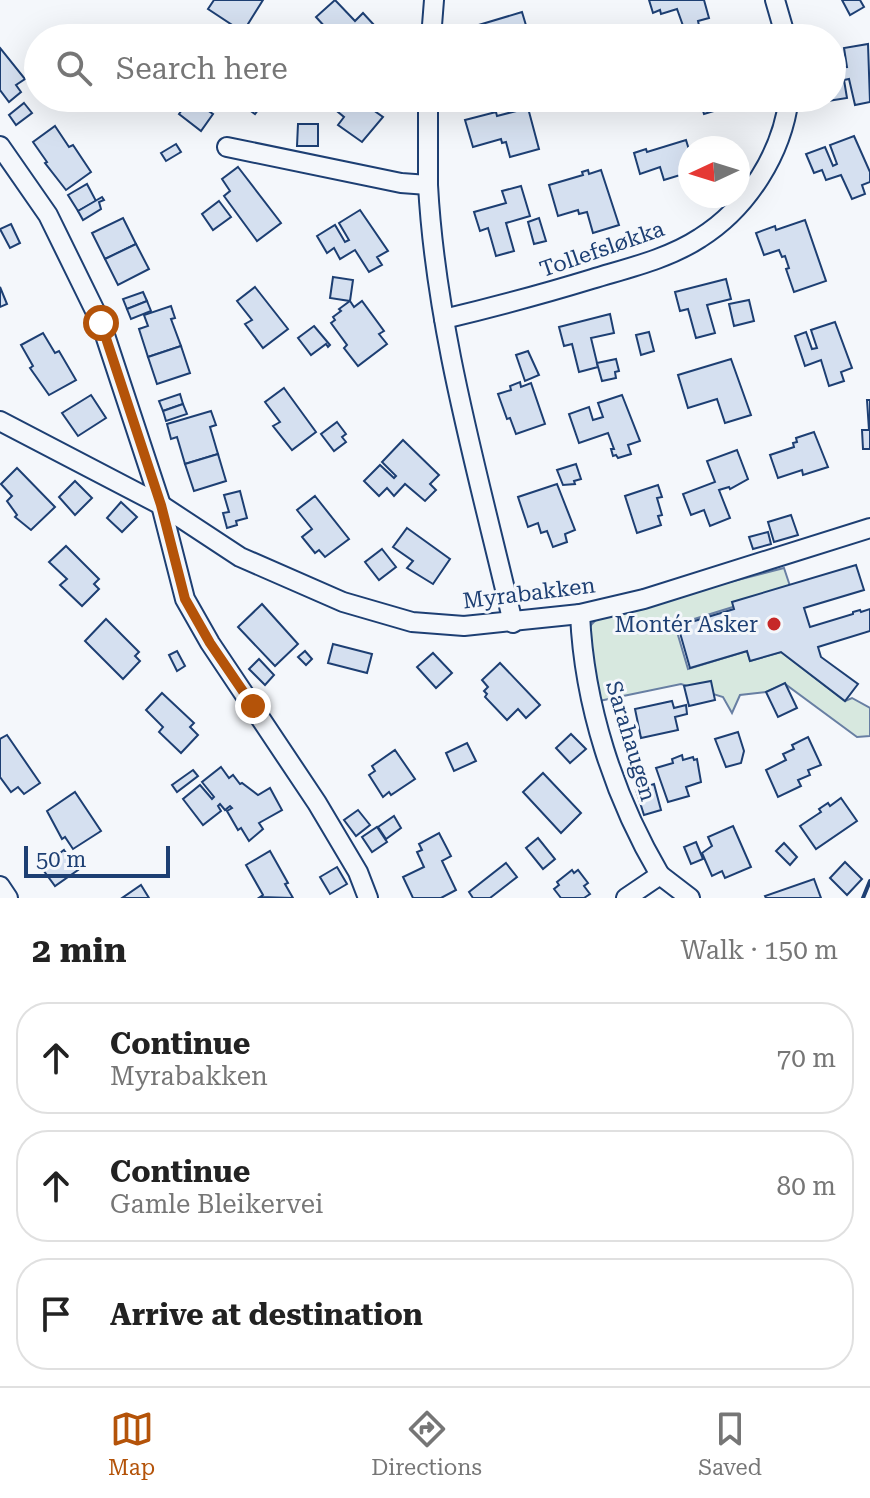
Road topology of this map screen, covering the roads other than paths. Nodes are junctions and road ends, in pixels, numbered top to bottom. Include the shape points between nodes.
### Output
1 (434, 0) edge
2 (775, 0) edge
3 (432, 24) edge
4 (782, 24) edge
5 (428, 112) edge
6 (787, 112) edge
7 (0, 146) edge
8 (227, 147) dead end
9 (428, 185) junction
10 (444, 319) junction
11 (0, 421) edge
12 (161, 505) junction
13 (870, 528) edge
14 (580, 614) junction
15 (513, 623) junction
16 (660, 875) junction
17 (0, 886) edge
18 (8, 898) edge
19 (368, 898) edge
20 (626, 898) edge
21 (690, 898) edge

1 - 3 street
2 - 4 street
5 - 9 street
6 - 10 street, Tollefsløkka via 772,159 717,226 698,240 536,298
7 - 12 street via 48,215 101,323
8 - 9 street
9 - 10 street
10 - 15 street
11 - 12 street, Myrabakken
12 - 15 street, Myrabakken via 240,557 343,602 412,622
12 - 19 street via 185,599 317,803
13 - 14 street, Myrabakken
14 - 15 street, Myrabakken
14 - 16 street, Sarahaugen via 582,658 609,763 638,837
16 - 20 street
16 - 21 street, Sarahaugen
17 - 18 street

